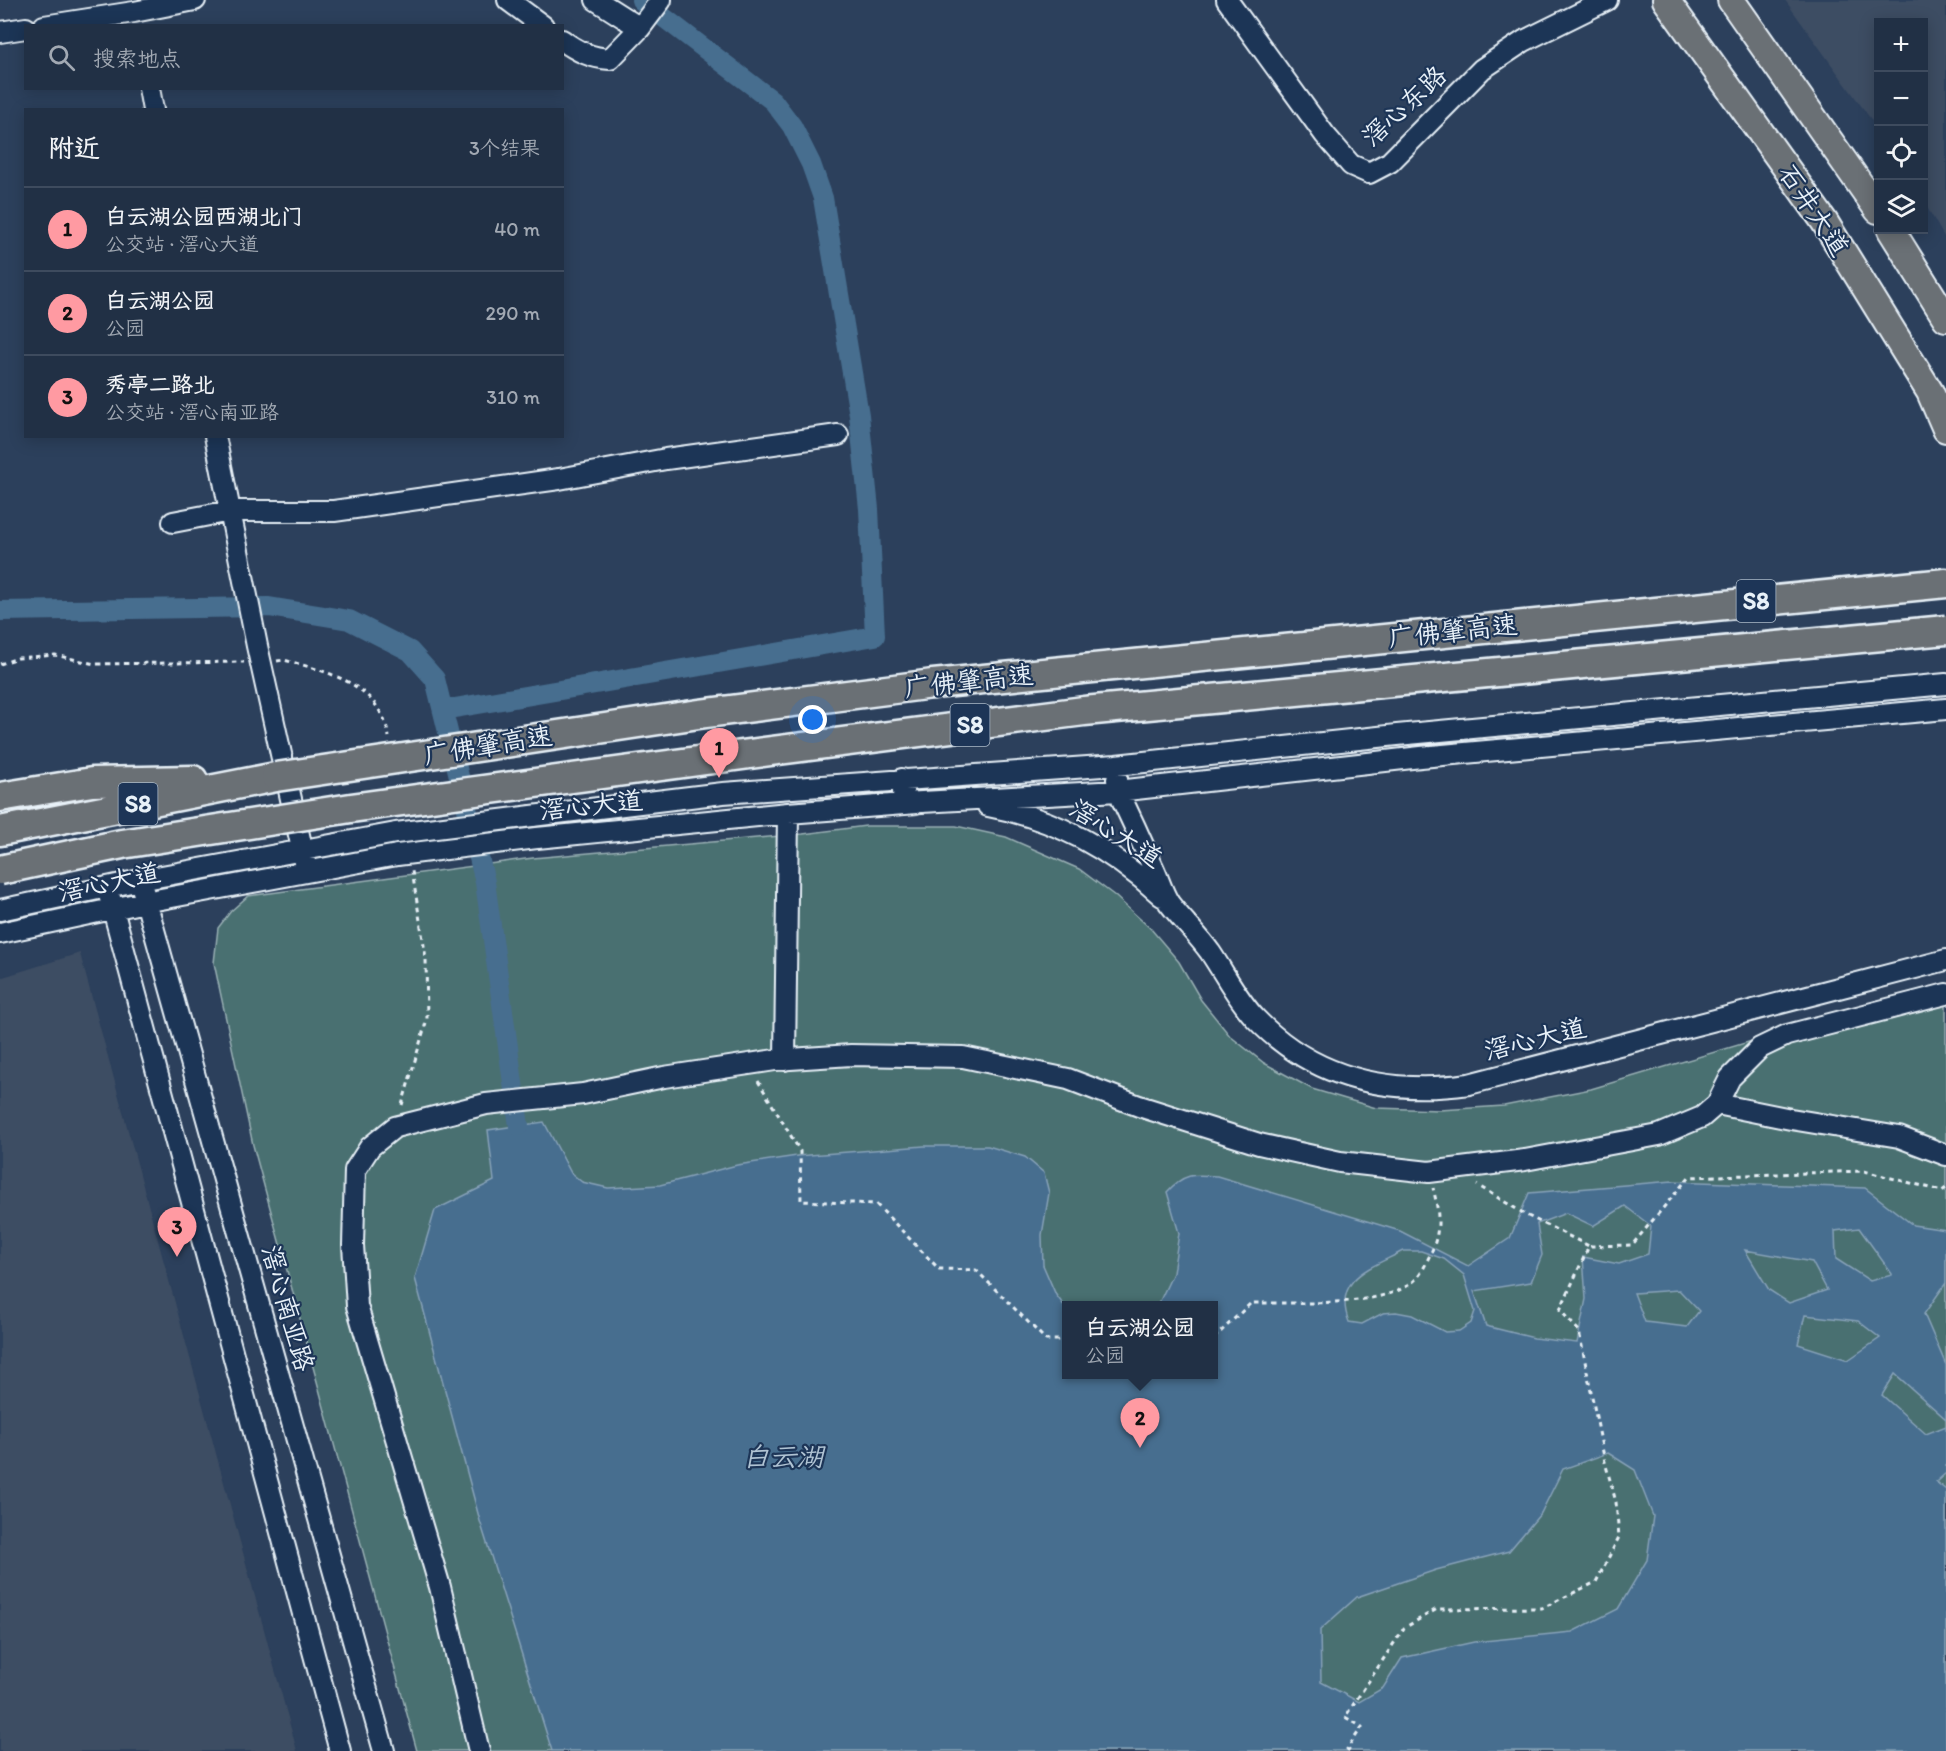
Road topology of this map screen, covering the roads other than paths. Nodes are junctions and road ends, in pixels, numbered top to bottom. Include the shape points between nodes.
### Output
1 (195, 0) edge
2 (508, 0) edge
3 (596, 0) edge
4 (661, 0) edge
5 (1227, 0) edge
6 (1607, 0) edge
7 (1666, 0) edge
8 (1731, 0) edge
9 (136, 19) edge
10 (70, 24) edge
11 (540, 24) edge
12 (24, 28) edge
13 (640, 28) junction
14 (0, 32) edge
15 (564, 41) edge
16 (149, 90) edge
17 (153, 108) edge
18 (1874, 204) edge
19 (1894, 234) edge
20 (1946, 318) edge
21 (1946, 429) edge
22 (838, 435) dead end
23 (215, 438) edge
24 (230, 511) junction
25 (173, 522) dead end
26 (1946, 583) edge
27 (1946, 630) edge
28 (1946, 684) edge
29 (1946, 709) edge
30 (1116, 765) junction
31 (276, 777) junction
32 (902, 779) junction
33 (1118, 791) junction
34 (0, 797) edge
35 (904, 803) junction
36 (788, 813) junction
37 (0, 831) edge
38 (302, 850) junction
39 (0, 870) edge
40 (307, 871) junction
41 (140, 880) junction
42 (106, 887) junction
43 (1168, 901) junction
44 (145, 902) junction
45 (112, 909) junction
46 (0, 910) edge
47 (0, 933) edge
48 (1946, 960) edge
49 (1946, 994) edge
50 (785, 1060) junction
51 (1717, 1104) junction
52 (1946, 1155) edge
53 (340, 1751) edge
54 (384, 1751) edge
55 (479, 1751) edge

1 - 9 street
2 - 11 street
3 - 13 street
4 - 13 street
5 - 6 street, 滘心东路 via 1325,135 1351,165 1369,173 1390,162 1482,69 1524,40
7 - 21 main road, 石井大道 via 1824,221 1930,392
8 - 18 main road, 石井大道
9 - 10 street
12 - 14 street
13 - 15 street via 610,59 595,58
16 - 17 street
19 - 20 main road, 石井大道
22 - 24 street via 334,511
23 - 24 street
24 - 25 street
24 - 38 street
26 - 31 highway, 广佛肇高速 / S8, bridge via 933,684 699,714
27 - 39 highway, 广佛肇高速 / S8, bridge via 997,722 340,810 122,844
28 - 30 street, 滘心大道
29 - 33 street via 1421,757
30 - 32 street, 滘心大道
30 - 33 street, 滘心大道
31 - 34 highway via 92,782
31 - 37 highway, 广佛肇高速 / S8
32 - 35 street
32 - 38 street, 滘心大道, bridge via 723,792 396,833
33 - 35 street
33 - 43 street, 滘心大道
35 - 36 street, 滘心大道
35 - 43 street, 滘心大道 via 979,805 1048,821 1121,862
36 - 40 street, 滘心大道, bridge via 537,838 397,855
36 - 50 street
38 - 40 street
38 - 41 street, 滘心大道
40 - 44 street, 滘心大道
41 - 42 street, 滘心大道
41 - 44 street, 滘心南亚路
42 - 45 street
42 - 46 street, 滘心大道
43 - 48 street, 滘心大道 via 1209,951 1240,999 1275,1038 1326,1069 1381,1085 1412,1088 1438,1088 1503,1076
44 - 45 street, 滘心大道
44 - 54 street, 滘心南亚路
45 - 47 street, 滘心大道
45 - 53 street
49 - 51 street via 1787,1035 1760,1048 1730,1078
50 - 51 street via 851,1055 963,1056 1068,1079 1258,1144 1340,1162 1429,1172 1525,1160 1659,1135 1702,1118
50 - 55 street via 664,1077 583,1094 486,1104 395,1127 370,1147 355,1170 353,1245 357,1306 440,1587
51 - 52 street via 1899,1137

